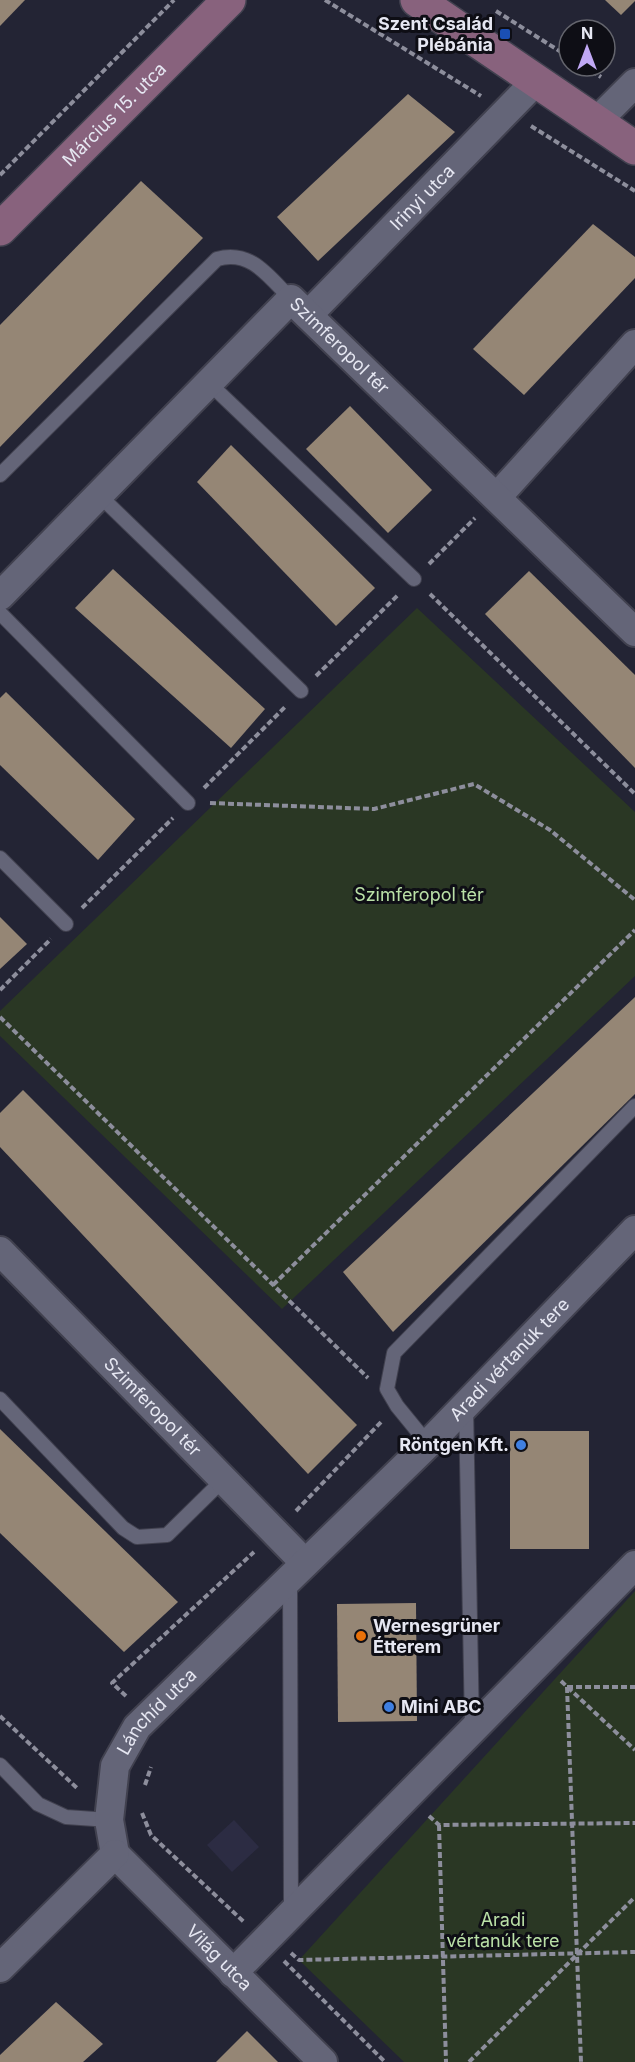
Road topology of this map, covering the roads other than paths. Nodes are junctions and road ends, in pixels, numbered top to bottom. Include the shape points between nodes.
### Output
1 (229, 0) edge
2 (417, 0) edge
3 (537, 80) junction
4 (635, 83) edge
5 (596, 122) junction
6 (635, 148) edge
7 (0, 229) edge
8 (299, 307) junction
9 (635, 344) edge
10 (209, 383) junction
11 (0, 475) edge
12 (99, 495) junction
13 (497, 497) junction
14 (414, 579) road end
15 (0, 596) edge
16 (0, 613) edge
17 (635, 632) edge
18 (301, 691) road end
19 (188, 803) road end
20 (0, 858) edge
21 (66, 924) road end
22 (635, 1106) edge
23 (635, 1230) edge
24 (635, 1235) edge
25 (0, 1251) edge
26 (0, 1399) edge
27 (466, 1404) junction
28 (428, 1444) junction
29 (224, 1479) junction
30 (635, 1566) edge
31 (298, 1570) junction
32 (472, 1728) junction
33 (0, 1765) edge
34 (109, 1820) junction
35 (114, 1854) junction
36 (291, 1914) junction
37 (0, 1968) edge
38 (233, 1973) junction
39 (323, 2062) edge

1 - 7 street, Március 15. utca
2 - 3 street
3 - 5 street
3 - 8 street, Irinyi utca
4 - 5 street
5 - 6 street
8 - 10 street, Szimferopol tér
8 - 11 lane via 247,258 217,259
8 - 13 street, Szimferopol tér
9 - 13 street
10 - 12 street, Szimferopol tér
10 - 14 lane
12 - 15 street, Szimferopol tér
12 - 18 lane
13 - 17 street, Szimferopol tér
16 - 19 lane
20 - 21 lane
22 - 28 lane via 393,1353 387,1389
23 - 24 lane
23 - 27 street, Aradi vértanúk tere
25 - 29 street, Szimferopol tér
26 - 29 lane via 123,1528 137,1537 167,1535
27 - 28 street, Aradi vértanúk tere
27 - 32 lane
28 - 31 street, Aradi vértanúk tere
29 - 31 street, Szimferopol tér via 276,1532
30 - 32 street
31 - 34 street, Lánchíd utca via 137,1727 115,1766
31 - 36 lane
32 - 36 street
33 - 34 lane via 38,1804 66,1816
34 - 35 street, Lánchíd utca
35 - 37 street
35 - 38 street, Világ utca
36 - 38 street
38 - 39 street, Világ utca

